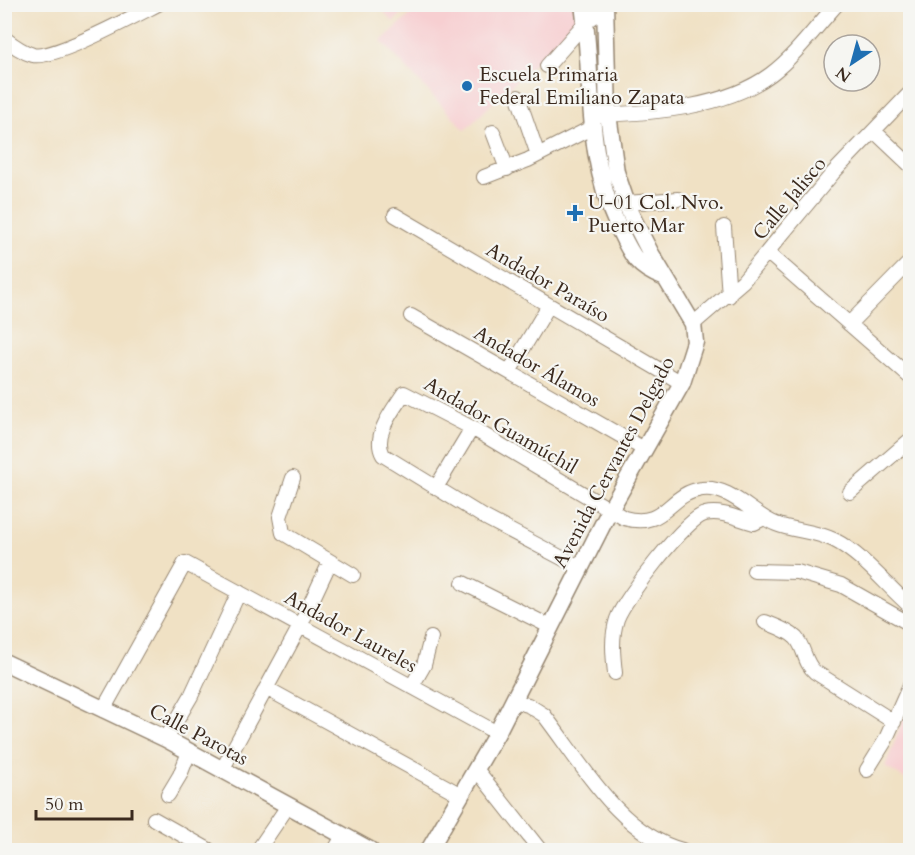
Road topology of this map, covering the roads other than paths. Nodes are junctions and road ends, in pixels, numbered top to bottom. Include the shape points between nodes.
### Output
1 (158, 4) edge
2 (584, 4) edge
3 (837, 4) edge
4 (605, 6) edge
5 (586, 22) junction
6 (4, 38) edge
7 (547, 66) dead end
8 (910, 93) edge
9 (518, 97) dead end
10 (608, 114) junction
11 (591, 121) junction
12 (874, 131) junction
13 (493, 132) dead end
14 (538, 155) junction
15 (910, 165) edge
16 (507, 169) junction
17 (484, 177) dead end
18 (678, 199) dead end
19 (624, 212) junction
20 (395, 215) dead end
21 (724, 227) dead end
22 (768, 253) junction
23 (910, 262) edge
24 (729, 296) junction
25 (549, 305) junction
26 (411, 316) dead end
27 (693, 324) junction
28 (849, 324) junction
29 (509, 372) junction
30 (910, 377) edge
31 (682, 383) junction
32 (472, 428) junction
33 (910, 440) edge
34 (644, 449) junction
35 (293, 478) dead end
36 (437, 486) junction
37 (850, 492) dead end
38 (610, 510) junction
39 (764, 518) junction
40 (330, 562) junction
41 (581, 568) junction
42 (754, 571) dead end
43 (352, 575) dead end
44 (463, 583) dead end
45 (239, 592) junction
46 (910, 606) edge
47 (765, 622) dead end
48 (910, 624) edge
49 (300, 626) junction
50 (551, 627) junction
51 (431, 638) dead end
52 (4, 662) edge
53 (615, 674) dead end
54 (910, 685) edge
55 (412, 686) junction
56 (266, 688) junction
57 (513, 702) junction
58 (103, 710) junction
59 (894, 722) junction
60 (497, 733) junction
61 (166, 739) junction
62 (189, 752) junction
63 (476, 769) junction
64 (222, 770) junction
65 (867, 770) dead end
66 (168, 795) dead end
67 (461, 795) junction
68 (288, 806) junction
69 (4, 812) edge
70 (4, 818) edge
71 (154, 819) dead end
72 (339, 843) edge
73 (434, 848) edge
74 (209, 850) edge
75 (258, 850) edge
76 (370, 850) edge
77 (540, 850) edge
78 (682, 850) edge

1 - 6 street via 43,55 20,50
2 - 5 street
3 - 10 street via 772,73 756,84 658,112
4 - 5 street
4 - 10 street
5 - 7 street
5 - 11 street
8 - 12 street, Calle Jalisco
9 - 14 street
10 - 11 street
10 - 19 street
11 - 14 street
11 - 19 street via 605,198
12 - 15 street
12 - 22 street, Calle Jalisco via 833,173
13 - 16 street
14 - 16 street
16 - 17 street
18 - 19 street
19 - 27 street via 632,256 646,271 663,277
20 - 25 street, Andador Paraíso
21 - 24 street
22 - 24 street, Calle Jalisco
22 - 28 street
23 - 28 street
24 - 27 street, Calle Jalisco
25 - 29 street
25 - 31 street, Andador Paraíso
26 - 29 street, Andador Álamos
27 - 31 street, Avenida Cervantes Delgado via 694,342
28 - 30 street
29 - 34 street, Andador Álamos
31 - 34 street, Avenida Cervantes Delgado
32 - 36 street
32 - 36 street, Andador Guamúchil via 404,393 379,438 378,447 390,462
32 - 38 street, Andador Guamúchil
33 - 37 street
34 - 38 street, Avenida Cervantes Delgado
35 - 40 street via 280,517 283,533
36 - 41 street via 484,517
38 - 39 street, Andador Guamúchil via 640,522 655,518 684,496 702,489 724,493
38 - 41 street, Avenida Cervantes Delgado
39 - 46 street via 834,540
39 - 53 street via 754,524 718,512 688,523 626,600 617,618 612,644
40 - 43 street
40 - 49 street
41 - 50 street, Avenida Cervantes Delgado
42 - 48 street via 797,572 841,585
44 - 50 street
45 - 49 street, Andador Laureles
45 - 58 street, Andador Laureles via 185,563
45 - 61 street
47 - 59 street via 797,639 810,668
49 - 55 street, Andador Laureles
49 - 56 street
50 - 57 street, Avenida Cervantes Delgado
51 - 55 street via 424,665
52 - 58 street, Calle Parotas
54 - 59 street
55 - 60 street, Andador Laureles
56 - 64 street
56 - 67 street
57 - 60 street, Avenida Cervantes Delgado
57 - 78 street via 528,705 544,715 618,810 639,830 659,844
58 - 61 street, Calle Parotas
59 - 65 street
60 - 63 street, Avenida Cervantes Delgado
61 - 62 street, Calle Parotas
62 - 64 street, Calle Parotas
62 - 66 street
63 - 67 street, Avenida Cervantes Delgado
63 - 77 street
64 - 68 street, Calle Parotas
67 - 73 street, Avenida Cervantes Delgado
68 - 72 street, Calle Parotas
68 - 75 street
69 - 70 street
71 - 74 street
72 - 76 street, Calle Parotas

